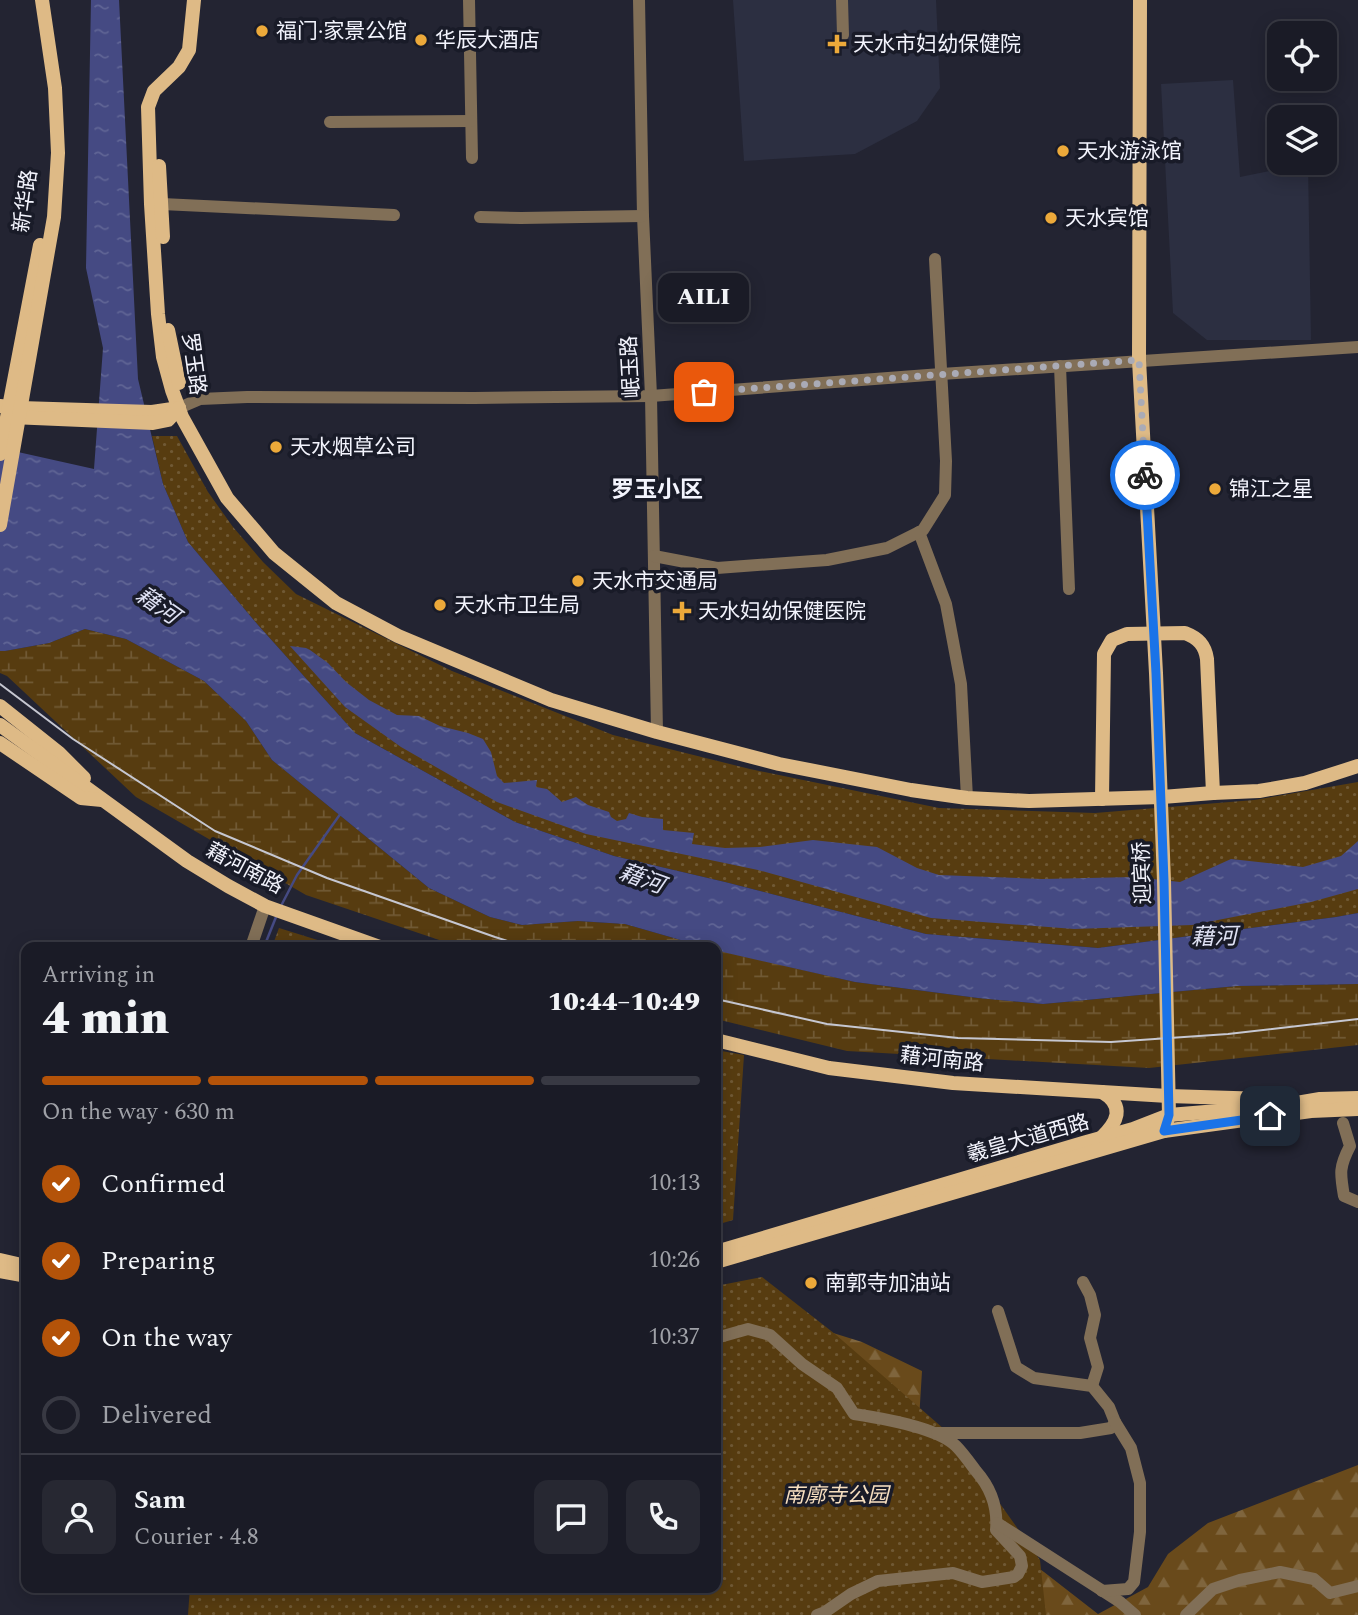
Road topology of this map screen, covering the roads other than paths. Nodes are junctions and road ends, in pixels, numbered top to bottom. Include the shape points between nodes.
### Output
1 (33, 0) edge
2 (42, 0) edge
3 (194, 0) edge
4 (200, 0) edge
5 (469, 0) edge
6 (639, 0) edge
7 (842, 0) edge
8 (1140, 0) edge
9 (843, 36) dead end
10 (471, 121) junction
11 (330, 122) dead end
12 (472, 158) dead end
13 (162, 204) junction
14 (394, 215) dead end
15 (480, 216) dead end
16 (643, 216) junction
17 (935, 259) dead end
18 (1358, 347) edge
19 (1139, 360) junction
20 (1060, 366) junction
21 (941, 373) junction
22 (651, 396) junction
23 (179, 408) junction
24 (9, 412) edge
25 (5, 446) edge
26 (0, 525) edge
27 (919, 532) junction
28 (654, 556) junction
29 (1069, 589) dead end
30 (1154, 633) junction
31 (0, 706) edge
32 (0, 725) edge
33 (657, 732) junction
34 (0, 743) edge
35 (1358, 766) edge
36 (1213, 793) junction
37 (967, 797) junction
38 (1102, 799) junction
39 (103, 800) junction
40 (265, 906) junction
41 (253, 942) edge
42 (366, 942) edge
43 (721, 1041) edge
44 (1102, 1092) junction
45 (1168, 1096) junction
46 (1358, 1098) edge
47 (1320, 1100) junction
48 (1358, 1109) edge
49 (1169, 1115) junction
50 (1343, 1122) dead end
51 (1164, 1131) junction
52 (1099, 1139) junction
53 (1358, 1202) edge
54 (721, 1251) edge
55 (0, 1260) edge
56 (721, 1261) edge
57 (21, 1265) edge
58 (0, 1271) edge
59 (21, 1275) edge
60 (1083, 1282) dead end
61 (998, 1311) dead end
62 (721, 1337) edge
63 (1092, 1386) junction
64 (1115, 1422) junction
65 (933, 1433) junction
66 (997, 1523) junction
67 (1358, 1586) edge
68 (1102, 1591) junction
69 (817, 1615) edge
70 (1135, 1615) edge
71 (1186, 1615) edge

1 - 24 main road, 新华路 via 49,91 53,151
2 - 24 main road, 新华路 via 55,88 58,153 54,217
3 - 23 main road, 罗玉路 via 189,50 154,91 148,107 158,314 163,357
4 - 13 main road, 罗玉路 via 197,48 158,107
5 - 10 street
6 - 16 street, 岷玉路
7 - 9 street
8 - 19 main road, 迎宾桥
10 - 11 street
10 - 12 street
13 - 14 street
13 - 23 main road, 罗玉路 via 165,314 180,387
15 - 16 street
16 - 22 street, 岷玉路
17 - 21 street
18 - 19 street
19 - 20 street
19 - 30 main road, 迎宾桥
20 - 21 street
20 - 29 street
21 - 22 street
21 - 27 street via 945,495
22 - 23 street via 247,397 200,399
22 - 28 street, 岷玉路
23 - 24 main road via 153,417
23 - 33 main road via 227,499 274,553 336,603 398,636 551,700
24 - 25 main road
25 - 26 main road
27 - 28 street via 887,548 827,561 717,568
27 - 37 street via 946,604 961,684
28 - 33 street, 岷玉路
30 - 36 main road via 1185,633 1206,650
30 - 38 main road via 1119,636 1104,654
30 - 45 main road, 迎宾桥
31 - 39 main road, 藉河南路 via 59,753
32 - 39 main road, 藉河南路
33 - 37 main road via 779,764
34 - 39 main road, 藉河南路 via 80,798
35 - 36 main road via 1305,783
36 - 38 main road
37 - 38 main road
39 - 40 main road, 藉河南路 via 187,861
40 - 41 street
40 - 42 main road, 藉河南路
43 - 44 main road, 藉河南路 via 829,1068 953,1083
44 - 45 main road, 藉河南路
44 - 52 main road via 1114,1101 1117,1115
45 - 47 main road, 藉河南路
45 - 49 main road, 迎宾桥
46 - 47 main road, 羲皇大道西路
47 - 49 main road, 羲皇大道西路
48 - 51 main road, 羲皇大道西路
49 - 51 main road
49 - 52 main road, 羲皇大道西路
50 - 53 street via 1350,1146 1340,1176 1344,1196
51 - 56 main road, 羲皇大道西路
52 - 54 main road, 羲皇大道西路
55 - 57 main road
58 - 59 main road
60 - 63 street via 1095,1315 1090,1338 1098,1367
61 - 63 street via 1016,1367 1034,1378
62 - 65 street via 748,1329 770,1335 837,1388 854,1414
63 - 64 street
64 - 65 street via 1111,1428 1080,1433
64 - 68 street via 1130,1448 1140,1483 1140,1532 1134,1582 1128,1589
65 - 66 street via 954,1444 984,1479 996,1507
66 - 68 street
66 - 69 street via 996,1530 1022,1561 1014,1577 982,1582 953,1573 878,1581
67 - 71 street via 1330,1593 1314,1579 1280,1572 1213,1589
68 - 70 street

